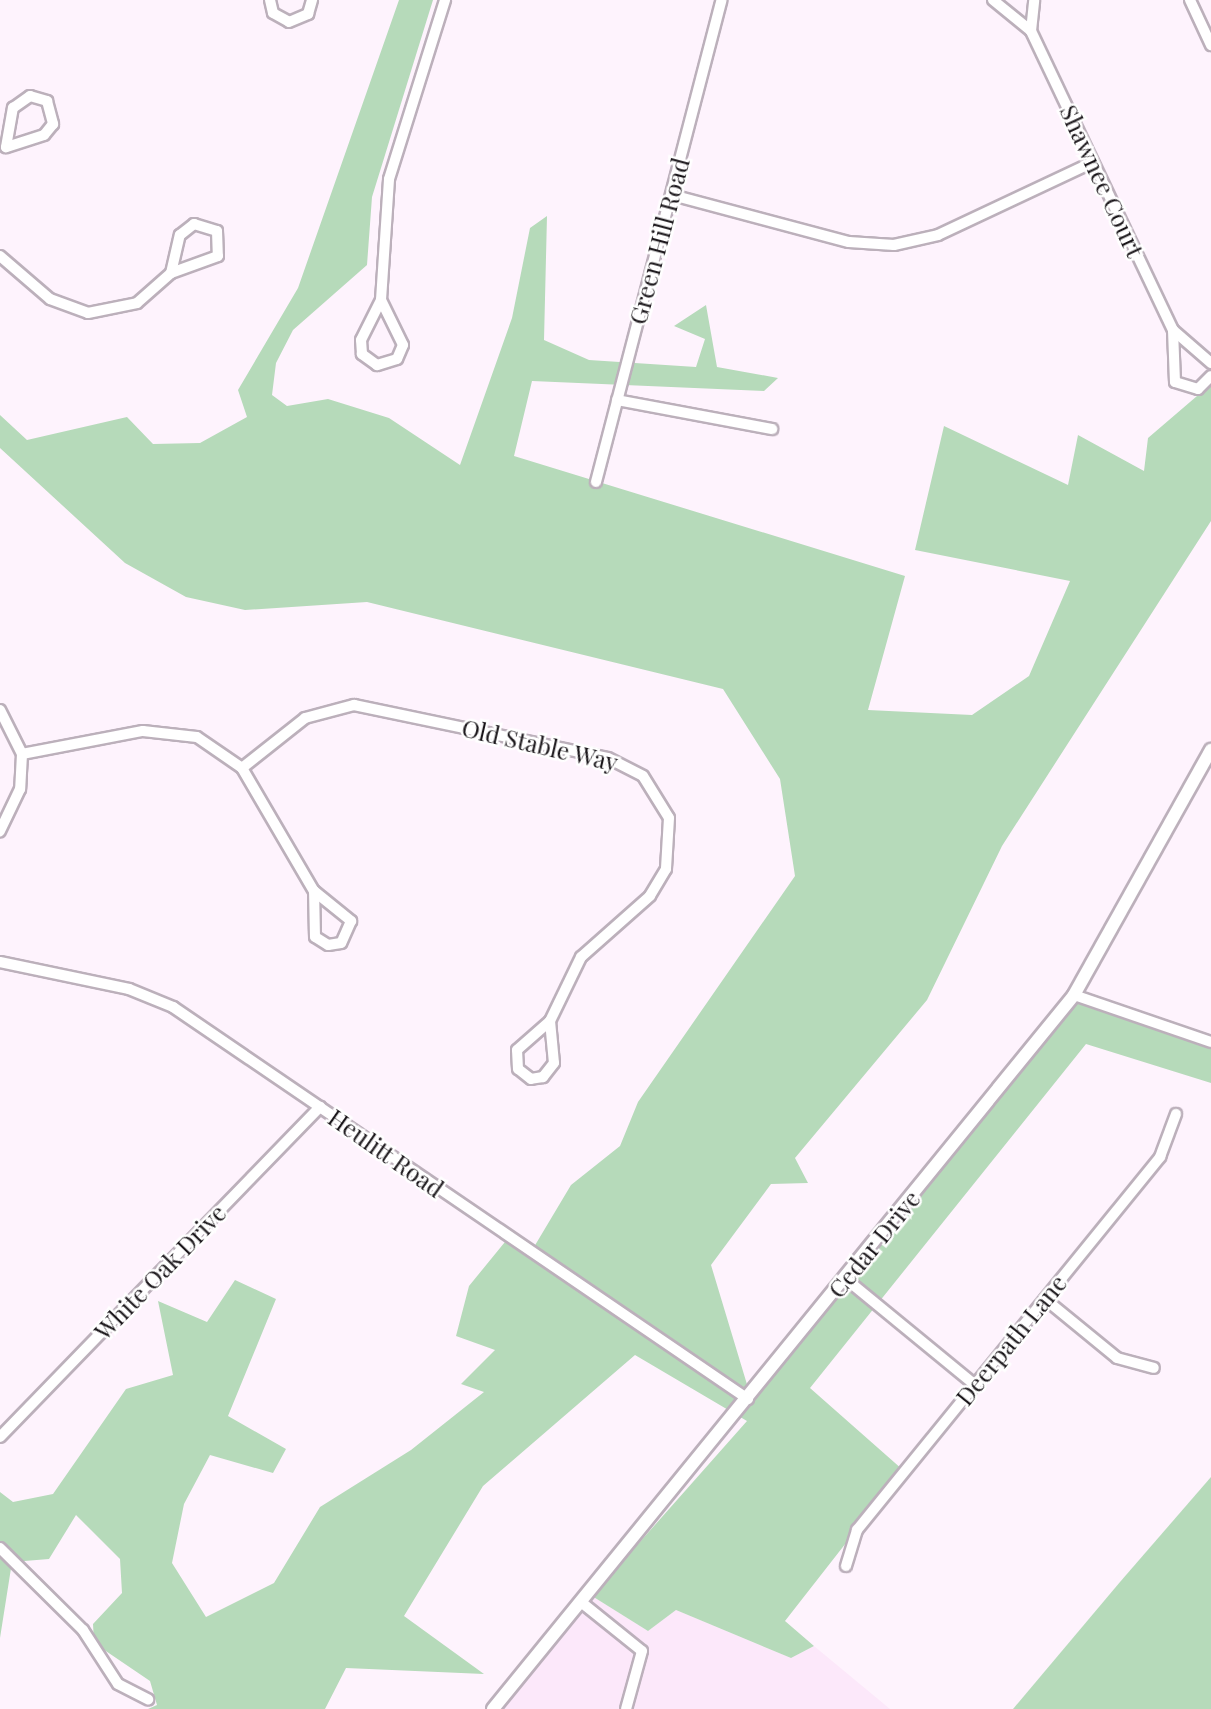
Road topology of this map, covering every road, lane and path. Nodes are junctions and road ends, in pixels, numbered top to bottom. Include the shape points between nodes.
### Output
1 (270, 0) edge
2 (312, 0) edge
3 (445, 0) edge
4 (722, 0) edge
5 (993, 0) edge
6 (1034, 0) edge
7 (1190, 0) edge
8 (1031, 32) junction
9 (1211, 46) edge
10 (3, 150) edge
11 (1093, 162) junction
12 (671, 195) junction
13 (0, 256) edge
14 (171, 273) junction
15 (381, 300) junction
16 (1173, 330) junction
17 (1211, 363) edge
18 (1211, 376) edge
19 (617, 400) junction
20 (772, 429) dead end
21 (596, 482) dead end
22 (0, 710) edge
23 (1211, 750) edge
24 (22, 754) junction
25 (242, 768) junction
26 (0, 831) edge
27 (314, 891) junction
28 (0, 962) edge
29 (1074, 995) junction
30 (550, 1021) junction
31 (1211, 1042) edge
32 (320, 1107) junction
33 (1176, 1114) dead end
34 (846, 1279) junction
35 (1045, 1299) junction
36 (1154, 1368) dead end
37 (975, 1385) junction
38 (748, 1399) junction
39 (0, 1437) edge
40 (0, 1548) edge
41 (846, 1566) dead end
42 (581, 1602) junction
43 (148, 1699) dead end
44 (494, 1709) edge
45 (626, 1709) edge

1 - 2 street via 273,13 289,22 308,14
3 - 15 street via 388,179
4 - 12 street, Green Hill Road
5 - 8 street, Shawnee Court
6 - 8 street
7 - 9 street
8 - 11 street, Shawnee Court
10 - 10 street via 17,102 35,96 47,101 54,119 50,130
11 - 12 street via 938,235 894,245 849,242
11 - 16 street, Shawnee Court
12 - 19 street, Green Hill Road
13 - 14 street via 50,299 88,313 137,303
14 - 14 street via 184,229 200,223 217,231 220,250 213,261
15 - 15 street via 403,341 397,359 385,365 370,362 360,346
16 - 17 street, Shawnee Court
16 - 18 street, Shawnee Court via 1175,382 1198,389
19 - 20 street
19 - 21 street, Green Hill Road
22 - 24 street
23 - 29 street, Cedar Drive
24 - 25 street via 158,730 197,737
24 - 26 street via 20,789
25 - 27 street
25 - 30 street, Old Stable Way via 305,718 354,705 608,758 643,776 669,818 666,869 650,896 581,957
27 - 27 street via 351,921 341,943 328,946 315,937
28 - 32 street, Heulitt Road via 158,999
29 - 31 street
29 - 34 street, Cedar Drive
30 - 30 street via 554,1063 543,1077 531,1079 518,1069 517,1051
32 - 38 street, Heulitt Road
32 - 39 street, White Oak Drive
33 - 35 street, Deerpath Lane via 1160,1157
34 - 37 street
34 - 38 street, Cedar Drive
35 - 36 street via 1117,1358
35 - 37 street, Deerpath Lane
37 - 41 street, Deerpath Lane via 857,1530
38 - 42 street, Cedar Drive
40 - 43 street via 83,1630 118,1684
42 - 44 street, Cedar Drive
42 - 45 street via 642,1651

